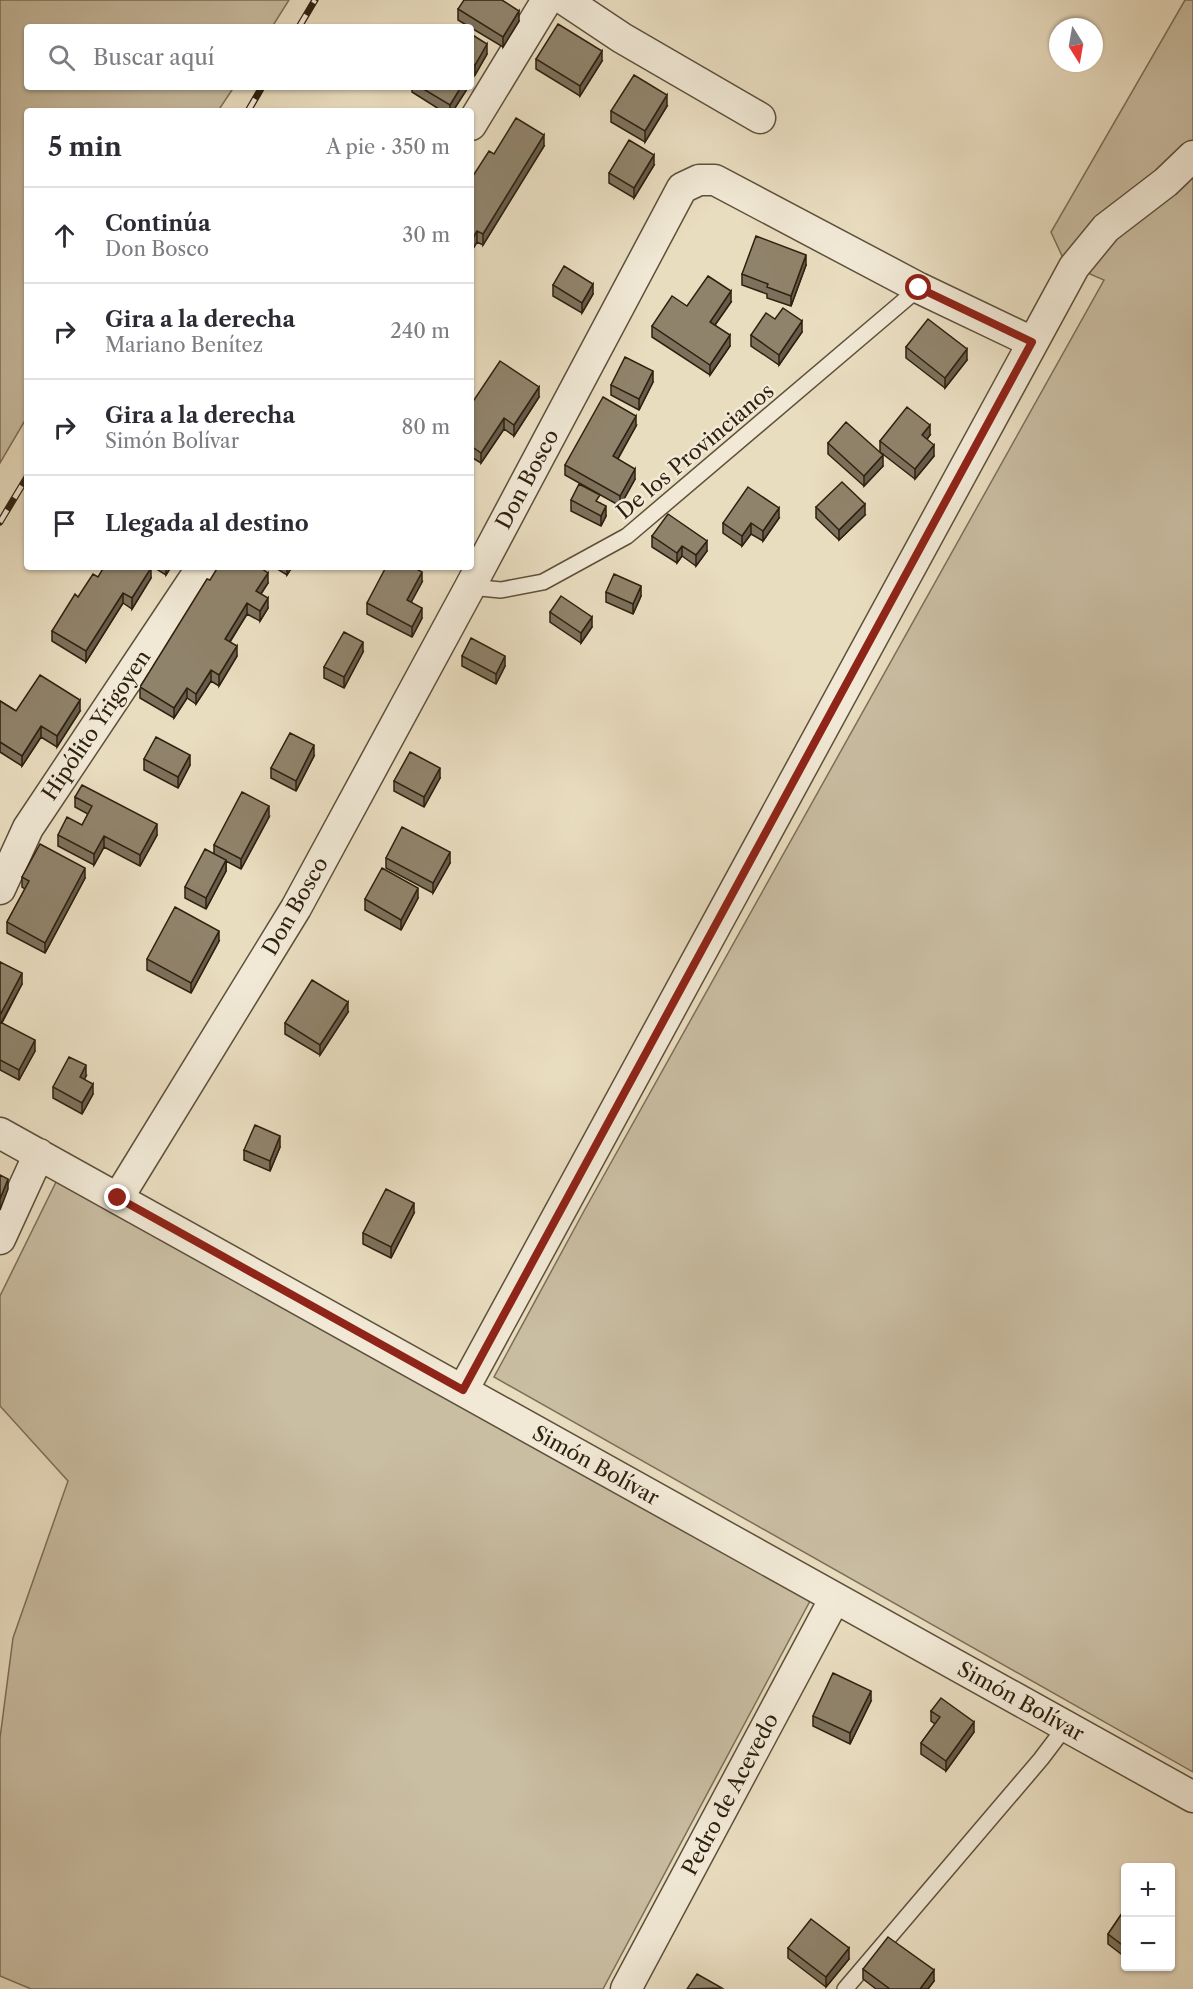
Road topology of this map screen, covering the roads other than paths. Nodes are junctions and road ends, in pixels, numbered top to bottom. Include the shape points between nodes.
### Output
1 (546, 0) edge
2 (565, 0) edge
3 (760, 118) dead end
4 (474, 120) edge
5 (1193, 156) edge
6 (919, 288) junction
7 (1032, 342) junction
8 (200, 570) edge
9 (470, 587) junction
10 (0, 889) edge
11 (0, 1133) edge
12 (39, 1154) junction
13 (118, 1198) junction
14 (0, 1239) edge
15 (463, 1390) junction
16 (835, 1598) junction
17 (1066, 1726) junction
18 (1193, 1797) edge
19 (626, 1989) edge
20 (845, 1989) edge

1 - 4 street
2 - 3 street via 622,38
5 - 7 street via 1106,228 1074,267
6 - 7 street, Don Bosco
6 - 9 lane, De los Provincianos via 627,536 543,582 501,590
6 - 9 street, Don Bosco via 715,180 699,180 682,188
7 - 15 street
8 - 10 street, Hipólito Yrigoyen via 28,828
9 - 13 street, Don Bosco via 296,908
11 - 12 street, Simón Bolívar
12 - 13 street, Simón Bolívar
12 - 14 street
13 - 15 street, Simón Bolívar
15 - 16 street, Simón Bolívar
16 - 17 street, Simón Bolívar
16 - 19 street, Pedro de Acevedo
17 - 18 street, Simón Bolívar
17 - 20 lane

